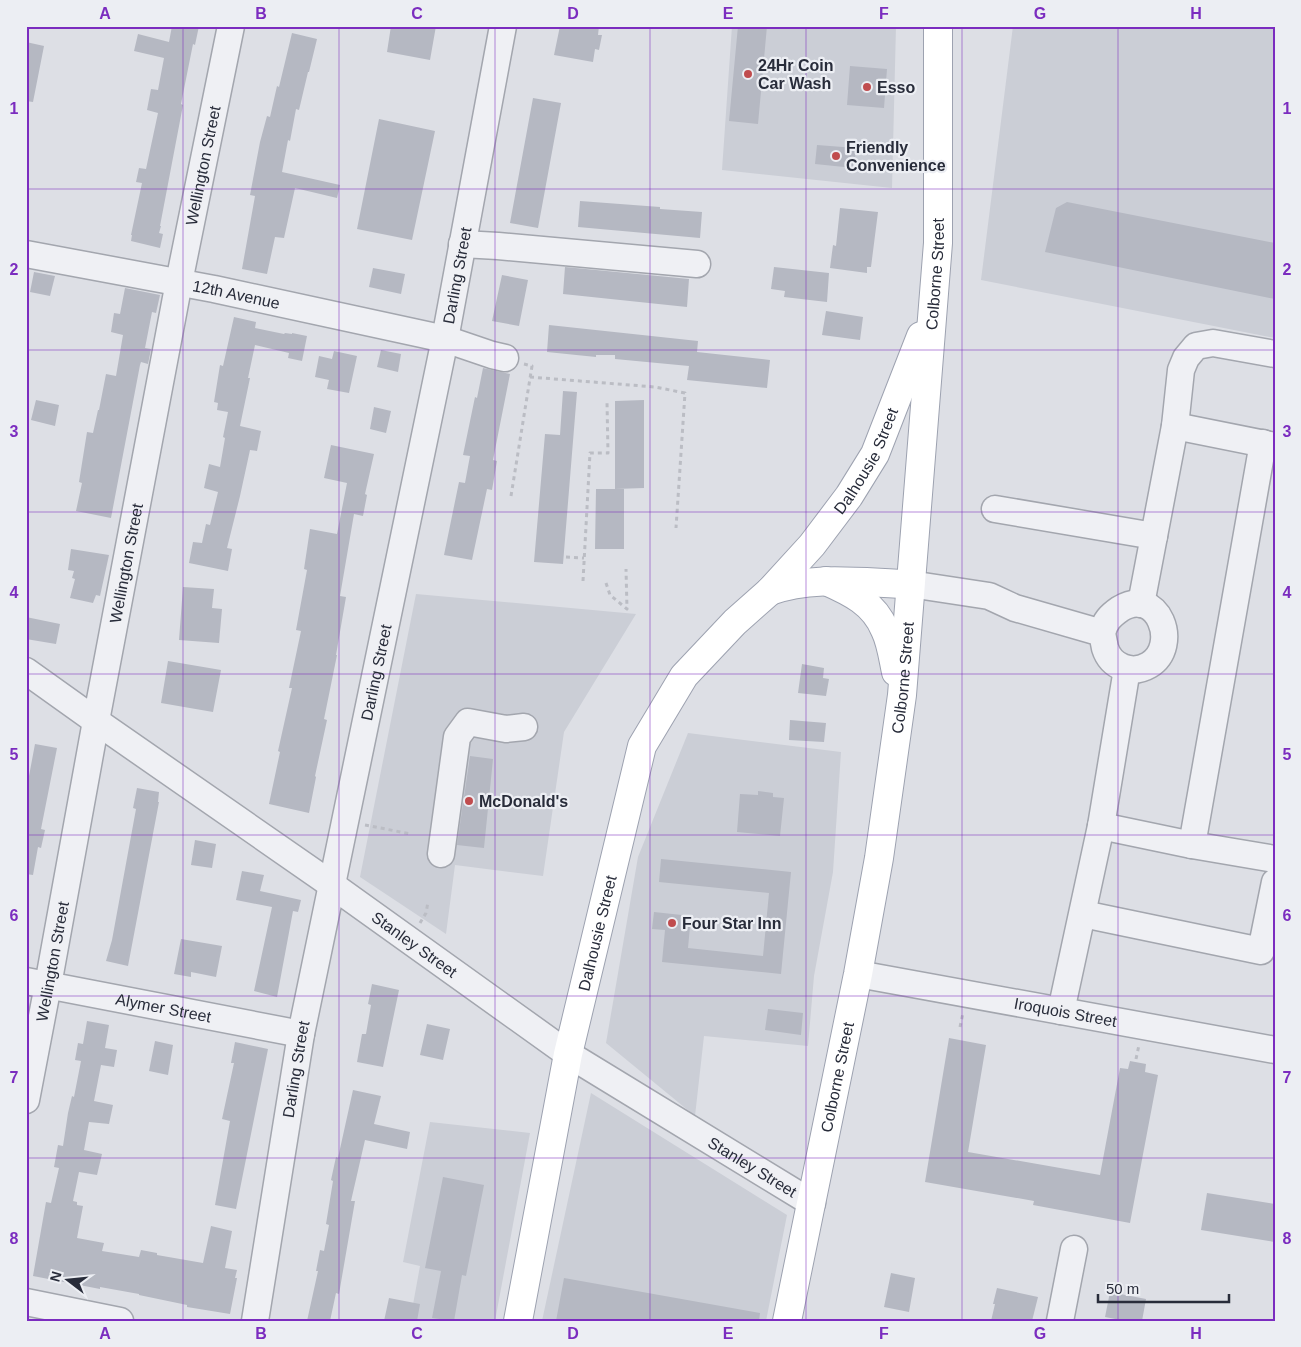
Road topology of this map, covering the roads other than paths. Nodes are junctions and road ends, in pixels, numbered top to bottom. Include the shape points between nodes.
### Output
1 (232, 26) edge
2 (503, 26) edge
3 (938, 26) edge
4 (462, 244) junction
5 (26, 254) edge
6 (697, 264) dead end
7 (179, 282) junction
8 (931, 312) junction
9 (445, 339) junction
10 (1275, 354) edge
11 (505, 358) road end
12 (1175, 426) junction
13 (1269, 445) edge
14 (995, 509) dead end
15 (1154, 536) junction
16 (826, 581) junction
17 (910, 584) junction
18 (770, 591) junction
19 (1141, 604) junction
20 (1102, 633) junction
21 (1127, 669) junction
22 (26, 671) edge
23 (902, 695) junction
24 (96, 720) junction
25 (524, 728) dead end
26 (1101, 826) junction
27 (1192, 845) junction
28 (441, 854) dead end
29 (1275, 859) edge
30 (1275, 882) edge
31 (332, 886) junction
32 (1082, 914) junction
33 (858, 974) junction
34 (37, 983) edge
35 (1061, 1011) junction
36 (301, 1034) junction
37 (1275, 1050) edge
38 (568, 1054) junction
39 (26, 1100) edge
40 (812, 1203) junction
41 (1074, 1249) dead end
42 (26, 1302) edge
43 (120, 1321) edge
44 (255, 1321) edge
45 (518, 1321) edge
46 (787, 1321) edge
47 (1060, 1321) edge

1 - 7 street, Wellington Street
2 - 4 street, Darling Street
3 - 8 main road, Colborne Street via 938,243
4 - 6 street
4 - 9 street, Darling Street
5 - 7 street, 12th Avenue
7 - 9 street, 12th Avenue
7 - 24 street, Wellington Street
8 - 17 main road, Colborne Street
8 - 18 main road, Dalhousie Street via 875,454 849,496 812,545
9 - 11 street, 12th Avenue
9 - 31 street, Darling Street
10 - 12 street via 1213,343 1196,346 1181,370
12 - 13 street
12 - 15 street
13 - 27 street
14 - 15 street
15 - 19 street
16 - 17 main road, Dalhousie Street
16 - 18 main road, Dalhousie Street via 795,583
16 - 23 main road via 867,603 878,615 886,630
17 - 20 street via 989,596 1015,608
17 - 23 main road, Colborne Street
18 - 38 main road, Dalhousie Street via 735,622 684,676 642,746
19 - 20 street via 1121,608 1108,618
19 - 21 street via 1148,606 1160,618 1164,631 1162,649 1155,661 1137,670
20 - 21 street via 1113,661
21 - 26 street
22 - 24 street, Stanley Street
23 - 33 main road, Colborne Street via 879,858
24 - 31 street, Stanley Street
24 - 34 street, Wellington Street
25 - 28 street via 468,722 457,737
26 - 27 street
26 - 32 street
27 - 29 street
30 - 32 street via 1261,951
31 - 36 street, Darling Street
31 - 38 street, Stanley Street
32 - 35 street
33 - 35 street, Iroquois Street
33 - 40 main road, Colborne Street
34 - 36 street, Alymer Street
34 - 39 street, Wellington Street
35 - 37 street, Iroquois Street
36 - 44 street, Darling Street
38 - 40 street, Stanley Street
38 - 45 main road, Dalhousie Street
40 - 46 main road, Colborne Street
41 - 47 street
42 - 43 street

